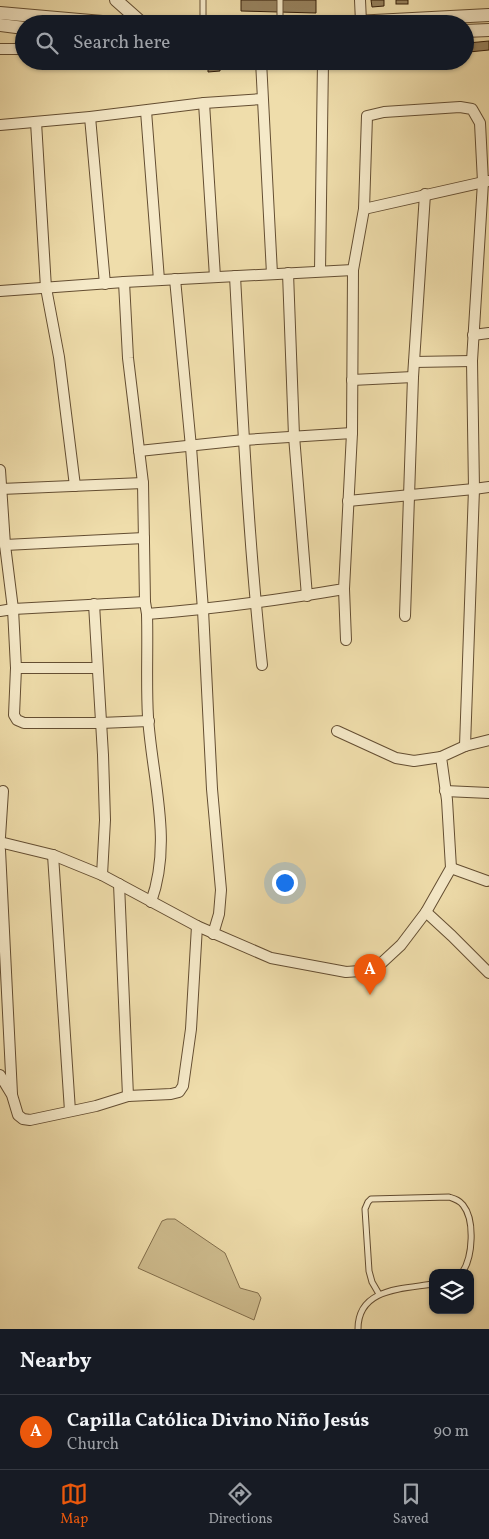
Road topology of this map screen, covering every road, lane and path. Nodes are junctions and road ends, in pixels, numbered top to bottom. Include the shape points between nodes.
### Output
1 (116, 0) edge
2 (202, 0) edge
3 (280, 0) edge
4 (360, 0) edge
5 (0, 13) edge
6 (23, 15) edge
7 (133, 15) edge
8 (203, 15) edge
9 (280, 15) edge
10 (361, 15) edge
11 (489, 15) edge
12 (474, 16) edge
13 (0, 25) edge
14 (15, 27) edge
15 (489, 30) edge
16 (474, 31) edge
17 (15, 49) edge
18 (0, 50) edge
19 (261, 70) edge
20 (323, 70) edge
21 (262, 99) junction
22 (204, 103) junction
23 (146, 110) junction
24 (90, 117) junction
25 (36, 122) junction
26 (0, 125) edge
27 (486, 181) edge
28 (425, 194) junction
29 (364, 208) junction
30 (353, 270) junction
31 (320, 271) junction
32 (288, 273) junction
33 (272, 274) junction
34 (236, 276) junction
35 (216, 277) junction
36 (159, 280) junction
37 (174, 280) junction
38 (124, 282) junction
39 (106, 284) junction
40 (46, 288) junction
41 (0, 291) edge
42 (489, 333) edge
43 (473, 335) junction
44 (472, 361) junction
45 (414, 362) junction
46 (413, 377) junction
47 (352, 380) junction
48 (352, 433) junction
49 (294, 436) junction
50 (244, 440) junction
51 (191, 447) junction
52 (139, 451) junction
53 (0, 470) edge
54 (143, 483) junction
55 (75, 486) junction
56 (489, 487) edge
57 (1, 489) junction
58 (474, 489) junction
59 (410, 496) junction
60 (348, 500) junction
61 (144, 538) junction
62 (5, 545) junction
63 (344, 589) junction
64 (306, 596) junction
65 (145, 602) junction
66 (255, 602) junction
67 (94, 604) junction
68 (13, 608) junction
69 (202, 610) junction
70 (0, 611) edge
71 (147, 614) junction
72 (405, 616) dead end
73 (346, 640) dead end
74 (262, 666) dead end
75 (16, 668) junction
76 (98, 668) junction
77 (149, 721) junction
78 (100, 723) junction
79 (337, 731) dead end
80 (489, 740) edge
81 (465, 746) junction
82 (441, 757) junction
83 (445, 790) junction
84 (4, 791) dead end
85 (489, 794) edge
86 (0, 837) edge
87 (0, 842) edge
88 (0, 850) edge
89 (53, 855) junction
90 (451, 868) junction
91 (102, 875) junction
92 (487, 881) dead end
93 (119, 884) junction
94 (151, 902) junction
95 (426, 912) junction
96 (197, 926) junction
97 (214, 934) junction
98 (489, 973) edge
99 (0, 1075) edge
100 (12, 1095) junction
101 (128, 1096) junction
102 (70, 1111) junction
103 (465, 1269) edge
104 (429, 1285) edge
105 (379, 1294) junction
106 (358, 1329) edge

1 - 7 street
2 - 8 lane
3 - 9 lane
4 - 10 street
5 - 6 street
11 - 12 street
13 - 14 street
15 - 16 street
17 - 18 street
19 - 21 street
20 - 31 street
21 - 22 street
21 - 33 street
22 - 23 street
22 - 35 street
23 - 24 street
23 - 36 street
24 - 25 street
24 - 39 street
25 - 26 street
25 - 40 street
27 - 28 street
27 - 29 street via 480,123 472,109 384,112 367,116
27 - 43 street
28 - 29 street
28 - 45 street
29 - 30 street
30 - 31 street
30 - 47 street
31 - 32 street
32 - 33 street
32 - 49 street
33 - 34 street
34 - 35 street
34 - 50 street
35 - 37 street
36 - 37 street
36 - 38 street
37 - 51 street
38 - 39 street
38 - 52 street via 128,358
39 - 40 street
40 - 41 street
40 - 55 street via 59,357
42 - 43 street
43 - 44 street
44 - 45 street
44 - 58 street
45 - 46 street
46 - 47 street
46 - 59 street
47 - 48 street
48 - 49 street
48 - 60 street
49 - 50 street
49 - 64 street
50 - 51 street
50 - 66 street
51 - 52 street
51 - 69 street
52 - 54 street
53 - 57 street
54 - 55 street
54 - 61 street
55 - 57 street
56 - 58 street
57 - 62 street
58 - 59 street
58 - 81 street
59 - 60 street
59 - 72 street
60 - 63 street
61 - 62 street
61 - 65 street
62 - 68 street
63 - 64 street
63 - 73 street
64 - 66 street
65 - 67 street
65 - 71 street
66 - 69 street
66 - 74 street
67 - 68 street
67 - 76 street
68 - 70 street
68 - 75 street
69 - 71 street
69 - 97 street via 221,890
71 - 77 street
75 - 76 street
75 - 78 street via 14,715 17,720
76 - 78 street
77 - 78 street
77 - 94 street via 162,825 156,890
78 - 91 street via 105,820
79 - 82 street via 396,758 414,761
80 - 81 street
81 - 82 street
82 - 83 street
83 - 85 street
83 - 90 street
84 - 86 street
87 - 89 street
88 - 100 street
89 - 91 street
89 - 102 street
90 - 92 street
90 - 95 street
91 - 93 street
93 - 94 street
93 - 101 street
94 - 96 street
95 - 97 street via 401,945 374,970 346,972 271,958
95 - 98 street
96 - 97 street
96 - 101 street via 183,1086 179,1092 171,1094
99 - 100 street
100 - 102 street via 18,1116 23,1119
101 - 102 street
103 - 105 lane via 471,1252 470,1230 464,1205 457,1199 371,1199 365,1209 370,1272
104 - 105 lane
105 - 106 lane via 361,1310

